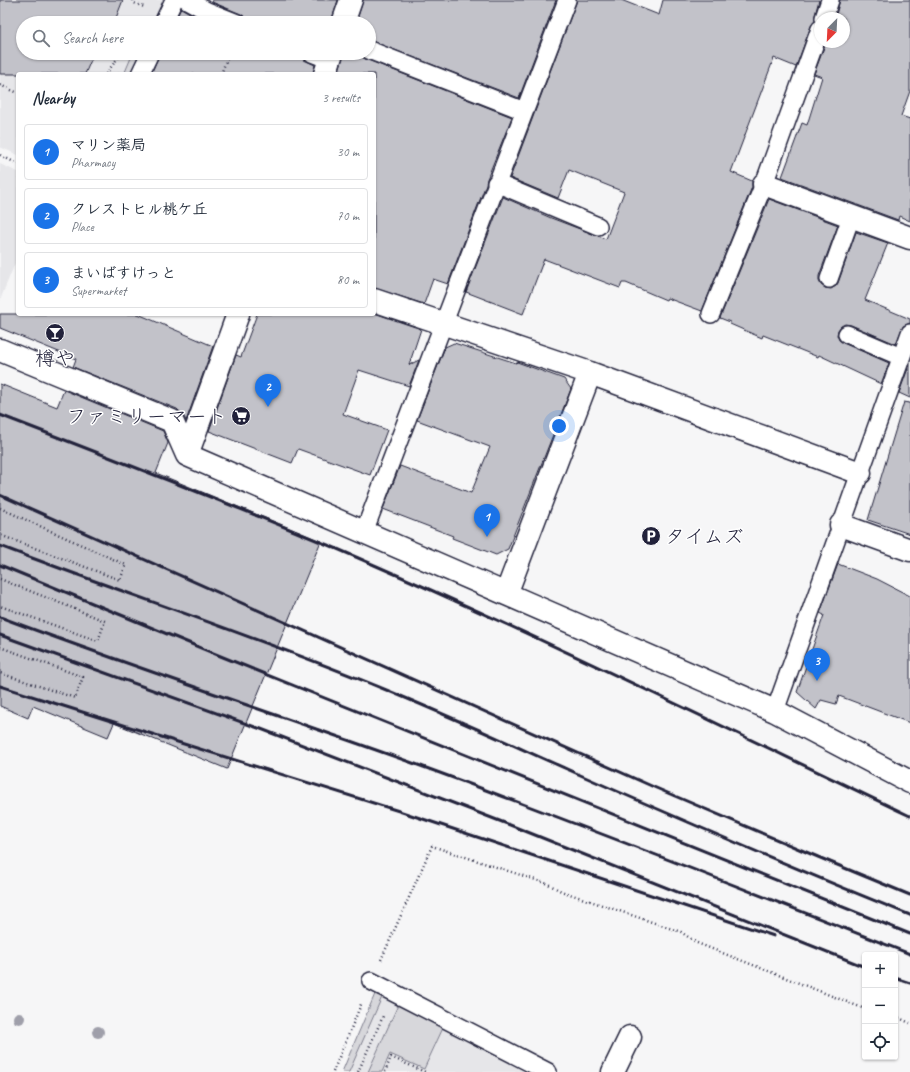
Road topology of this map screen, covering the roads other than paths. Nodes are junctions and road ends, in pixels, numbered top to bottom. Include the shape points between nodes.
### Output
1 (174, 0) edge
2 (351, 0) edge
3 (567, 0) edge
4 (830, 0) edge
5 (193, 1) edge
6 (826, 12) edge
7 (166, 16) edge
8 (219, 16) edge
9 (345, 16) edge
10 (814, 46) edge
11 (376, 53) edge
12 (147, 60) edge
13 (141, 72) edge
14 (524, 111) junction
15 (496, 183) junction
16 (764, 184) junction
17 (851, 217) junction
18 (598, 226) dead end
19 (910, 238) edge
20 (830, 279) dead end
21 (376, 301) edge
22 (712, 314) dead end
23 (237, 316) edge
24 (443, 323) junction
25 (910, 333) edge
26 (847, 334) dead end
27 (0, 350) edge
28 (901, 357) junction
29 (590, 373) junction
30 (187, 455) junction
31 (860, 473) junction
32 (841, 525) junction
33 (364, 532) junction
34 (910, 550) edge
35 (506, 594) junction
36 (775, 711) junction
37 (910, 782) edge
38 (371, 981) road end
39 (630, 1037) dead end
40 (548, 1072) edge
41 (613, 1072) edge

1 - 7 lane
2 - 9 street
3 - 14 lane
4 - 6 lane
5 - 8 lane via 206,11
10 - 16 lane
11 - 14 lane
12 - 13 lane
14 - 15 lane
15 - 18 lane
15 - 24 lane
16 - 17 street
16 - 22 lane
17 - 19 street
17 - 20 lane
21 - 24 street
23 - 30 street
24 - 29 street
24 - 33 lane
25 - 28 lane
26 - 28 lane
27 - 30 street via 172,421
28 - 31 lane
29 - 31 street
29 - 35 street
30 - 33 street
31 - 32 lane
32 - 34 street
32 - 36 lane
33 - 35 street
35 - 36 street
36 - 37 street
38 - 40 lane
39 - 41 street

